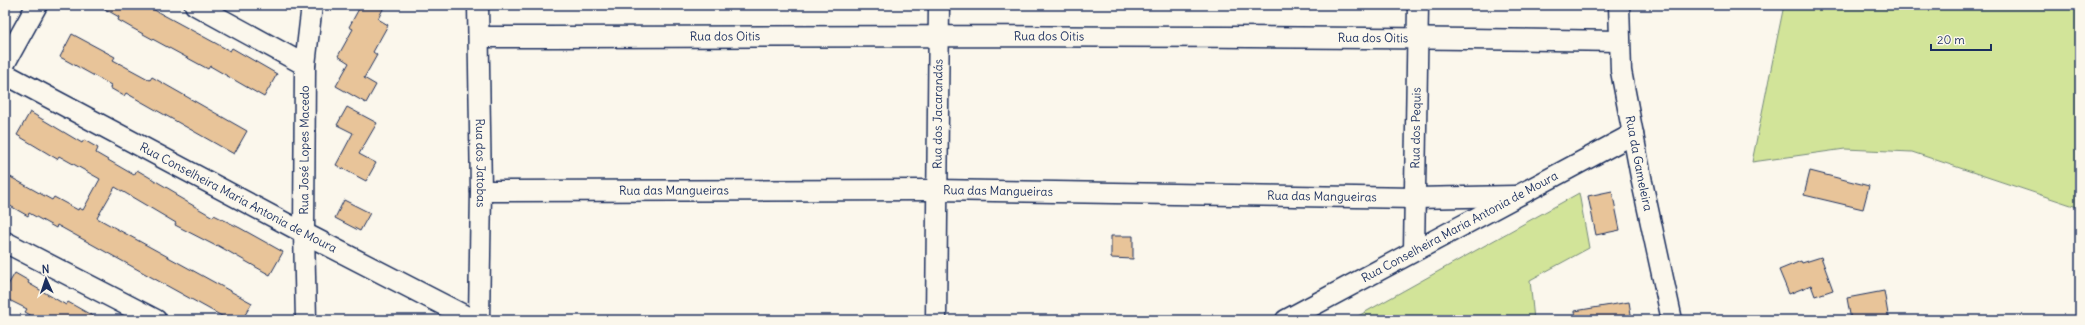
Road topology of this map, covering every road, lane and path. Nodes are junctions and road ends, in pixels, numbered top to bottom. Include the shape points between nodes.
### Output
1 (37, 5) edge
2 (195, 5) edge
3 (312, 5) edge
4 (478, 5) edge
5 (939, 5) edge
6 (1418, 5) edge
7 (1619, 5) edge
8 (939, 36) junction
9 (479, 37) junction
10 (1417, 38) junction
11 (1619, 41) junction
12 (5, 63) edge
13 (305, 65) junction
14 (5, 74) edge
15 (1633, 134) junction
16 (937, 190) junction
17 (481, 191) junction
18 (1515, 196) junction
19 (1415, 198) junction
20 (304, 233) junction
21 (5, 242) edge
22 (1414, 250) junction
23 (156, 320) edge
24 (306, 320) edge
25 (473, 320) edge
26 (479, 320) edge
27 (936, 320) edge
28 (1286, 320) edge
29 (1672, 320) edge

1 - 12 street
2 - 13 street
3 - 13 street, Rua José Lopes Macedo
4 - 9 street, Rua dos Jatobas
5 - 8 street, Rua dos Jacarandás
6 - 10 street, Rua dos Pequis
7 - 11 street, Rua da Gameleira
8 - 9 street, Rua dos Oitis
8 - 10 street, Rua dos Oitis
8 - 16 street, Rua dos Jacarandás
9 - 17 street, Rua dos Jatobas
10 - 11 street, Rua dos Oitis
10 - 19 street, Rua dos Pequis
11 - 15 street, Rua da Gameleira
13 - 20 street, Rua José Lopes Macedo
14 - 20 street, Rua Conselheira Maria Antonia de Moura
15 - 18 street, Rua Conselheira Maria Antonia de Moura
15 - 29 street, Rua da Gameleira
16 - 17 street, Rua das Mangueiras
16 - 19 street, Rua das Mangueiras
16 - 27 street, Rua dos Jacarandás
17 - 26 street, Rua dos Jatobas
18 - 19 street, Rua das Mangueiras
18 - 22 street, Rua Conselheira Maria Antonia de Moura
19 - 22 street, Rua dos Pequis
20 - 24 street, Rua José Lopes Macedo
20 - 25 street, Rua Conselheira Maria Antonia de Moura
21 - 23 street
22 - 28 street, Rua Conselheira Maria Antonia de Moura

